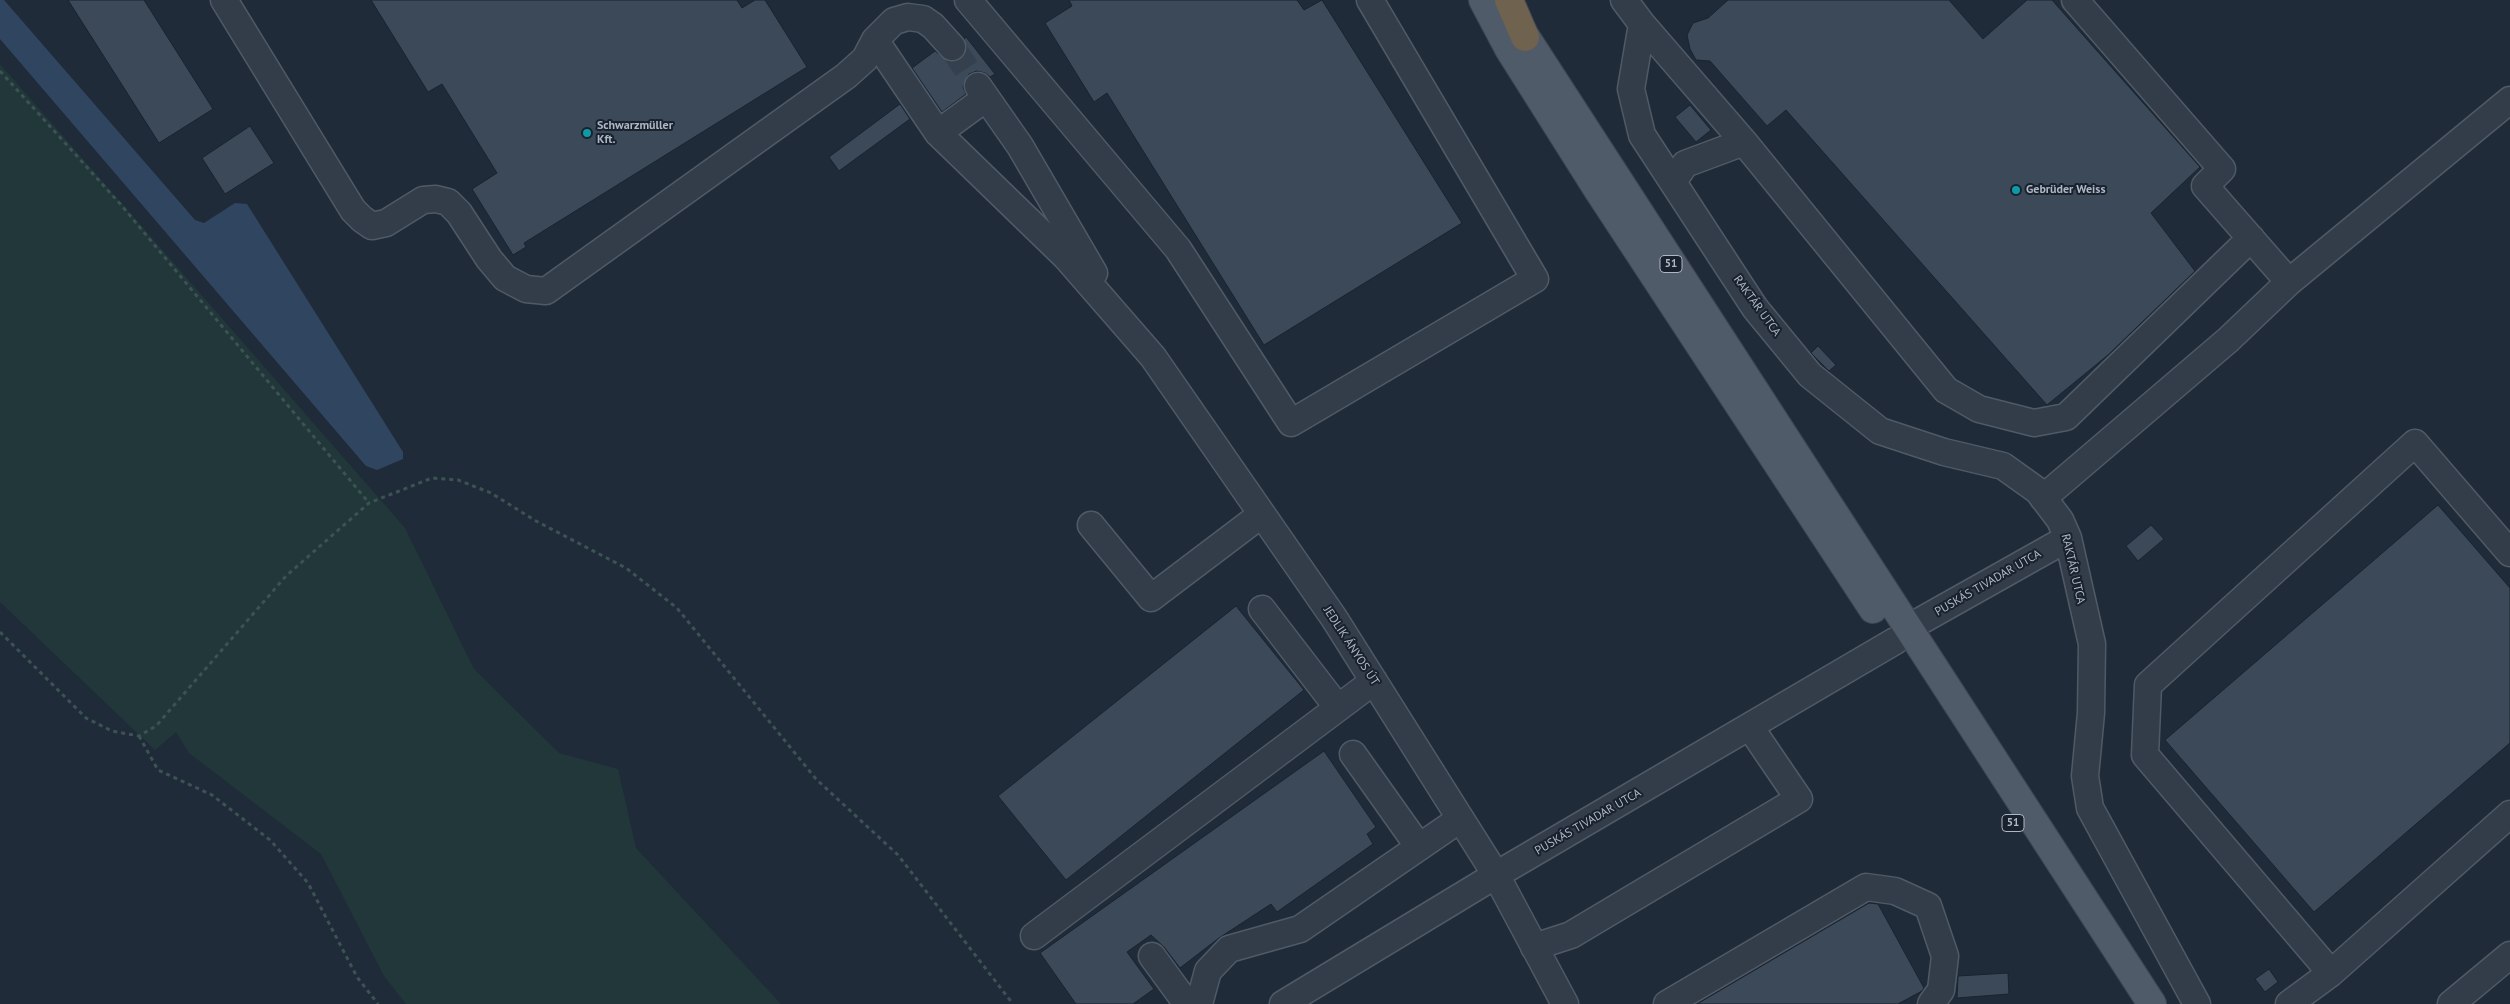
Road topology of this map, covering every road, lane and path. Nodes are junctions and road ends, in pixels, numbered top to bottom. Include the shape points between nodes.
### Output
1 (224, 0) edge
2 (968, 0) edge
3 (1370, 0) edge
4 (1483, 0) edge
5 (1501, 0) edge
6 (1508, 0) edge
7 (1624, 0) edge
8 (2075, 0) edge
9 (1642, 24) junction
10 (1525, 37) junction
11 (875, 40) junction
12 (952, 48) tunnel mouth
13 (0, 71) edge
14 (2510, 100) edge
15 (938, 133) junction
16 (1744, 142) junction
17 (1673, 182) junction
18 (2251, 238) junction
19 (2289, 282) junction
20 (1110, 304) junction
21 (2043, 498) junction
22 (370, 503) junction
23 (1262, 514) junction
24 (1091, 525) dead end
25 (2068, 538) junction
26 (2510, 553) edge
27 (1262, 609) dead end
28 (0, 632) edge
29 (1901, 635) junction
30 (1374, 681) junction
31 (1338, 708) junction
32 (1750, 727) junction
33 (139, 736) junction
34 (1353, 754) dead end
35 (2510, 814) edge
36 (1460, 819) junction
37 (1419, 847) junction
38 (1496, 876) junction
39 (1034, 936) dead end
40 (1534, 947) junction
41 (2510, 955) edge
42 (1152, 956) dead end
43 (2330, 973) junction
44 (378, 1004) edge
45 (1013, 1004) edge
46 (1187, 1004) edge
47 (1199, 1004) edge
48 (1283, 1004) edge
49 (1565, 1004) edge
50 (1666, 1004) edge
51 (1931, 1004) edge
52 (2131, 1004) edge
53 (2152, 1004) edge
54 (2197, 1004) edge
55 (2289, 1004) edge
56 (2451, 1004) edge

1 - 11 street via 353,210 362,219 372,226 386,223 423,200 448,202 506,278 526,288 546,291 846,76 865,59
2 - 3 street via 1178,249 1291,423 1535,280
4 - 29 main road, 51 via 1509,49 1598,190
5 - 10 main road, 51
6 - 10 highway
7 - 9 street
8 - 18 street via 2222,169 2205,186
9 - 16 street
9 - 17 street, RAKTÁR UTCA via 1631,89 1642,135
10 - 29 main road, 51
11 - 12 street via 894,21 923,19
11 - 15 street
13 - 22 path via 122,206
14 - 19 street
15 - 20 street via 1046,236
15 - 20 street via 982,92 1051,196
16 - 17 street via 1685,164
16 - 18 street via 1946,390 1979,409 2034,423 2066,417
17 - 21 street, RAKTÁR UTCA via 1755,308 1810,375 1880,431 1944,452 2003,466
18 - 19 street
19 - 21 street via 2228,340
20 - 23 street, JEDLIK ÁNYOS ÚT via 1153,357
21 - 25 street, RAKTÁR UTCA via 2060,520
22 - 33 path via 286,576 156,726
22 - 45 path via 432,478 458,480 491,493 536,521 626,568 676,608 816,779 898,855
23 - 24 street via 1150,598
23 - 30 street, JEDLIK ÁNYOS ÚT
25 - 29 street, PUSKÁS TIVADAR UTCA
25 - 54 street, RAKTÁR UTCA via 2092,644 2091,713 2085,776 2090,808
26 - 43 street via 2415,443 2148,685 2145,755
27 - 31 street
28 - 33 path via 86,718 112,731
29 - 32 street, PUSKÁS TIVADAR UTCA
29 - 52 main road, 51
29 - 53 main road, 51
30 - 31 street
30 - 36 street, JEDLIK ÁNYOS ÚT
31 - 39 street
32 - 38 street, PUSKÁS TIVADAR UTCA
32 - 40 street via 1799,800 1571,935
33 - 44 path via 158,770 212,795 270,840 308,883 357,977
34 - 37 street
35 - 43 street
36 - 37 street
36 - 38 street, JEDLIK ÁNYOS ÚT
37 - 47 street via 1300,928 1229,950 1208,971
38 - 40 street, JEDLIK ÁNYOS ÚT
38 - 48 street, PUSKÁS TIVADAR UTCA
40 - 49 street, JEDLIK ÁNYOS ÚT
41 - 56 street
42 - 46 street
43 - 55 street
50 - 51 street via 1866,887 1895,891 1928,906 1945,956 1941,990

